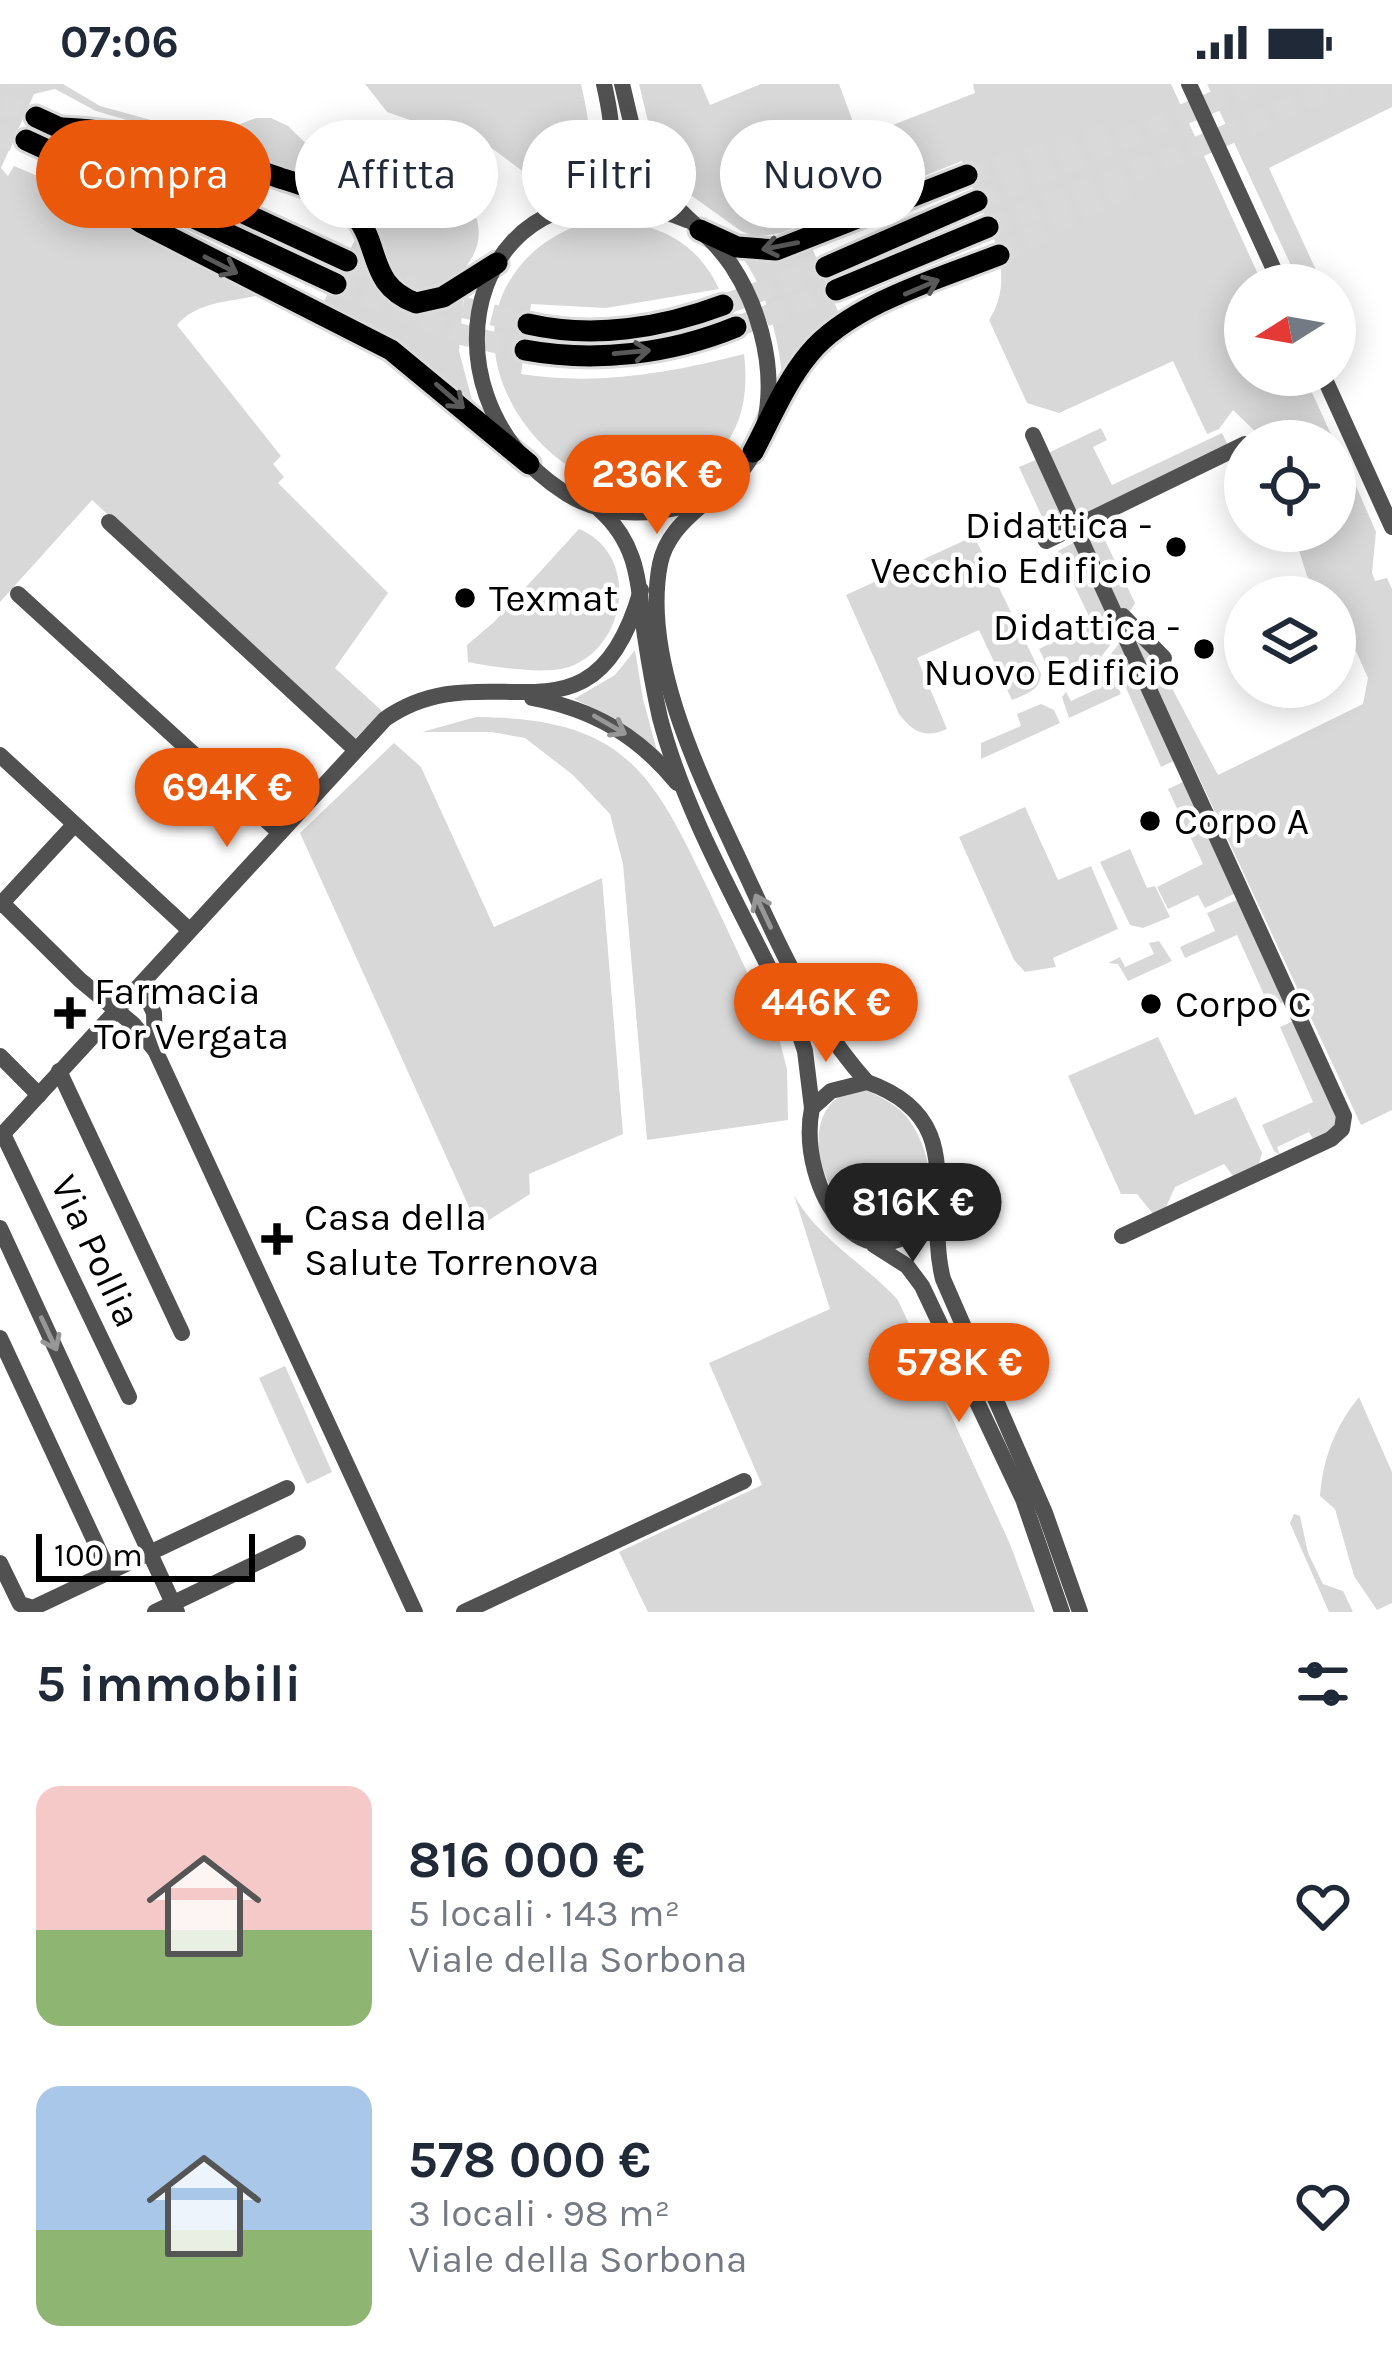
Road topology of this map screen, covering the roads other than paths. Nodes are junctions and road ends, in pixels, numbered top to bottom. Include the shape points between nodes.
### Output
1 (604, 84) edge
2 (622, 84) edge
3 (1189, 84) edge
4 (36, 117) dead end
5 (43, 120) edge
6 (609, 120) edge
7 (632, 120) edge
8 (26, 140) dead end
9 (36, 145) edge
10 (271, 175) edge
11 (967, 175) tunnel mouth
12 (977, 201) tunnel mouth
13 (271, 225) edge
14 (696, 226) edge
15 (988, 226) tunnel mouth
16 (153, 228) edge
17 (215, 228) edge
18 (531, 228) edge
19 (696, 228) edge
20 (999, 255) tunnel mouth
21 (347, 260) tunnel mouth
22 (497, 263) junction
23 (1272, 264) edge
24 (826, 267) tunnel mouth
25 (336, 284) tunnel mouth
26 (836, 290) tunnel mouth
27 (724, 305) tunnel mouth
28 (528, 324) tunnel mouth
29 (736, 327) tunnel mouth
30 (525, 350) tunnel mouth
31 (1333, 396) edge
32 (1034, 435) dead end
33 (753, 452) junction
34 (1224, 454) edge
35 (529, 464) junction
36 (708, 500) junction
37 (600, 510) junction
38 (109, 522) dead end
39 (1392, 526) edge
40 (1076, 527) junction
41 (1046, 541) dead end
42 (641, 590) junction
43 (18, 594) dead end
44 (1132, 622) junction
45 (1164, 658) dead end
46 (508, 692) junction
47 (356, 750) junction
48 (0, 755) edge
49 (688, 798) junction
50 (74, 825) junction
51 (279, 832) junction
52 (1, 903) edge
53 (185, 926) dead end
54 (142, 987) junction
55 (116, 1013) junction
56 (155, 1050) junction
57 (0, 1056) edge
58 (59, 1071) junction
59 (867, 1082) junction
60 (39, 1095) junction
61 (812, 1108) junction
62 (2, 1136) edge
63 (937, 1206) junction
64 (0, 1228) edge
65 (857, 1236) junction
66 (1122, 1236) dead end
67 (182, 1334) dead end
68 (0, 1339) edge
69 (129, 1397) dead end
70 (744, 1481) dead end
71 (287, 1488) dead end
72 (298, 1543) dead end
73 (151, 1555) junction
74 (0, 1563) edge
75 (110, 1574) junction
76 (175, 1608) edge
77 (155, 1612) edge
78 (416, 1612) edge
79 (464, 1612) edge
80 (1062, 1612) edge
81 (1080, 1612) edge

1 - 6 street
2 - 7 street
3 - 23 street
4 - 5 main road
8 - 9 main road
10 - 22 main road via 334,200 360,224 386,286 416,303 443,297
11 -> 14 main road via 776,250 737,247
12 - 24 main road
13 - 21 main road
15 - 26 main road
16 -> 35 main road via 391,350
17 - 25 main road
18 - 22 street
19 - 33 street via 748,293 765,341 768,396
33 -> 20 main road via 798,368 834,329
22 - 35 street via 480,303 475,352 496,414
27 - 28 main road via 622,329
30 -> 29 main road via 649,351
31 - 39 street
32 - 40 street
33 - 36 street
34 - 40 street
35 - 37 street
36 - 37 street via 655,511
59 -> 36 street via 802,992 705,786 673,692 659,568 674,532
37 - 42 street via 627,541
38 - 47 street
40 - 41 street
40 - 44 street via 1111,604
42 - 46 street via 626,638 598,672 560,689
42 - 49 street via 654,689
43 - 51 street
44 - 45 street
44 - 66 street via 1341,1103 1342,1129
46 - 47 street via 423,700 389,716
46 -> 49 street via 608,722
47 - 51 street
48 - 50 street
49 - 61 street via 795,1021
50 - 52 street
50 - 53 street
51 - 54 street
52 - 55 street
54 - 55 street
54 - 56 street via 154,1013
55 - 56 street
55 - 58 street
56 - 78 street
57 - 60 street
58 - 60 street
58 - 67 street
59 - 61 street via 831,1091
59 - 63 street via 901,1099 922,1122 940,1163
60 - 62 street
61 - 65 street via 817,1183
62 - 69 street, Via Pollia
63 - 65 street via 902,1241
63 - 81 street via 943,1280
64 -> 73 street
65 - 80 street via 907,1266 922,1286 1023,1499
68 - 75 street
70 - 79 street
71 - 73 street
72 - 76 street
73 - 75 street
73 - 76 street
74 - 75 street via 25,1608
76 - 77 street

